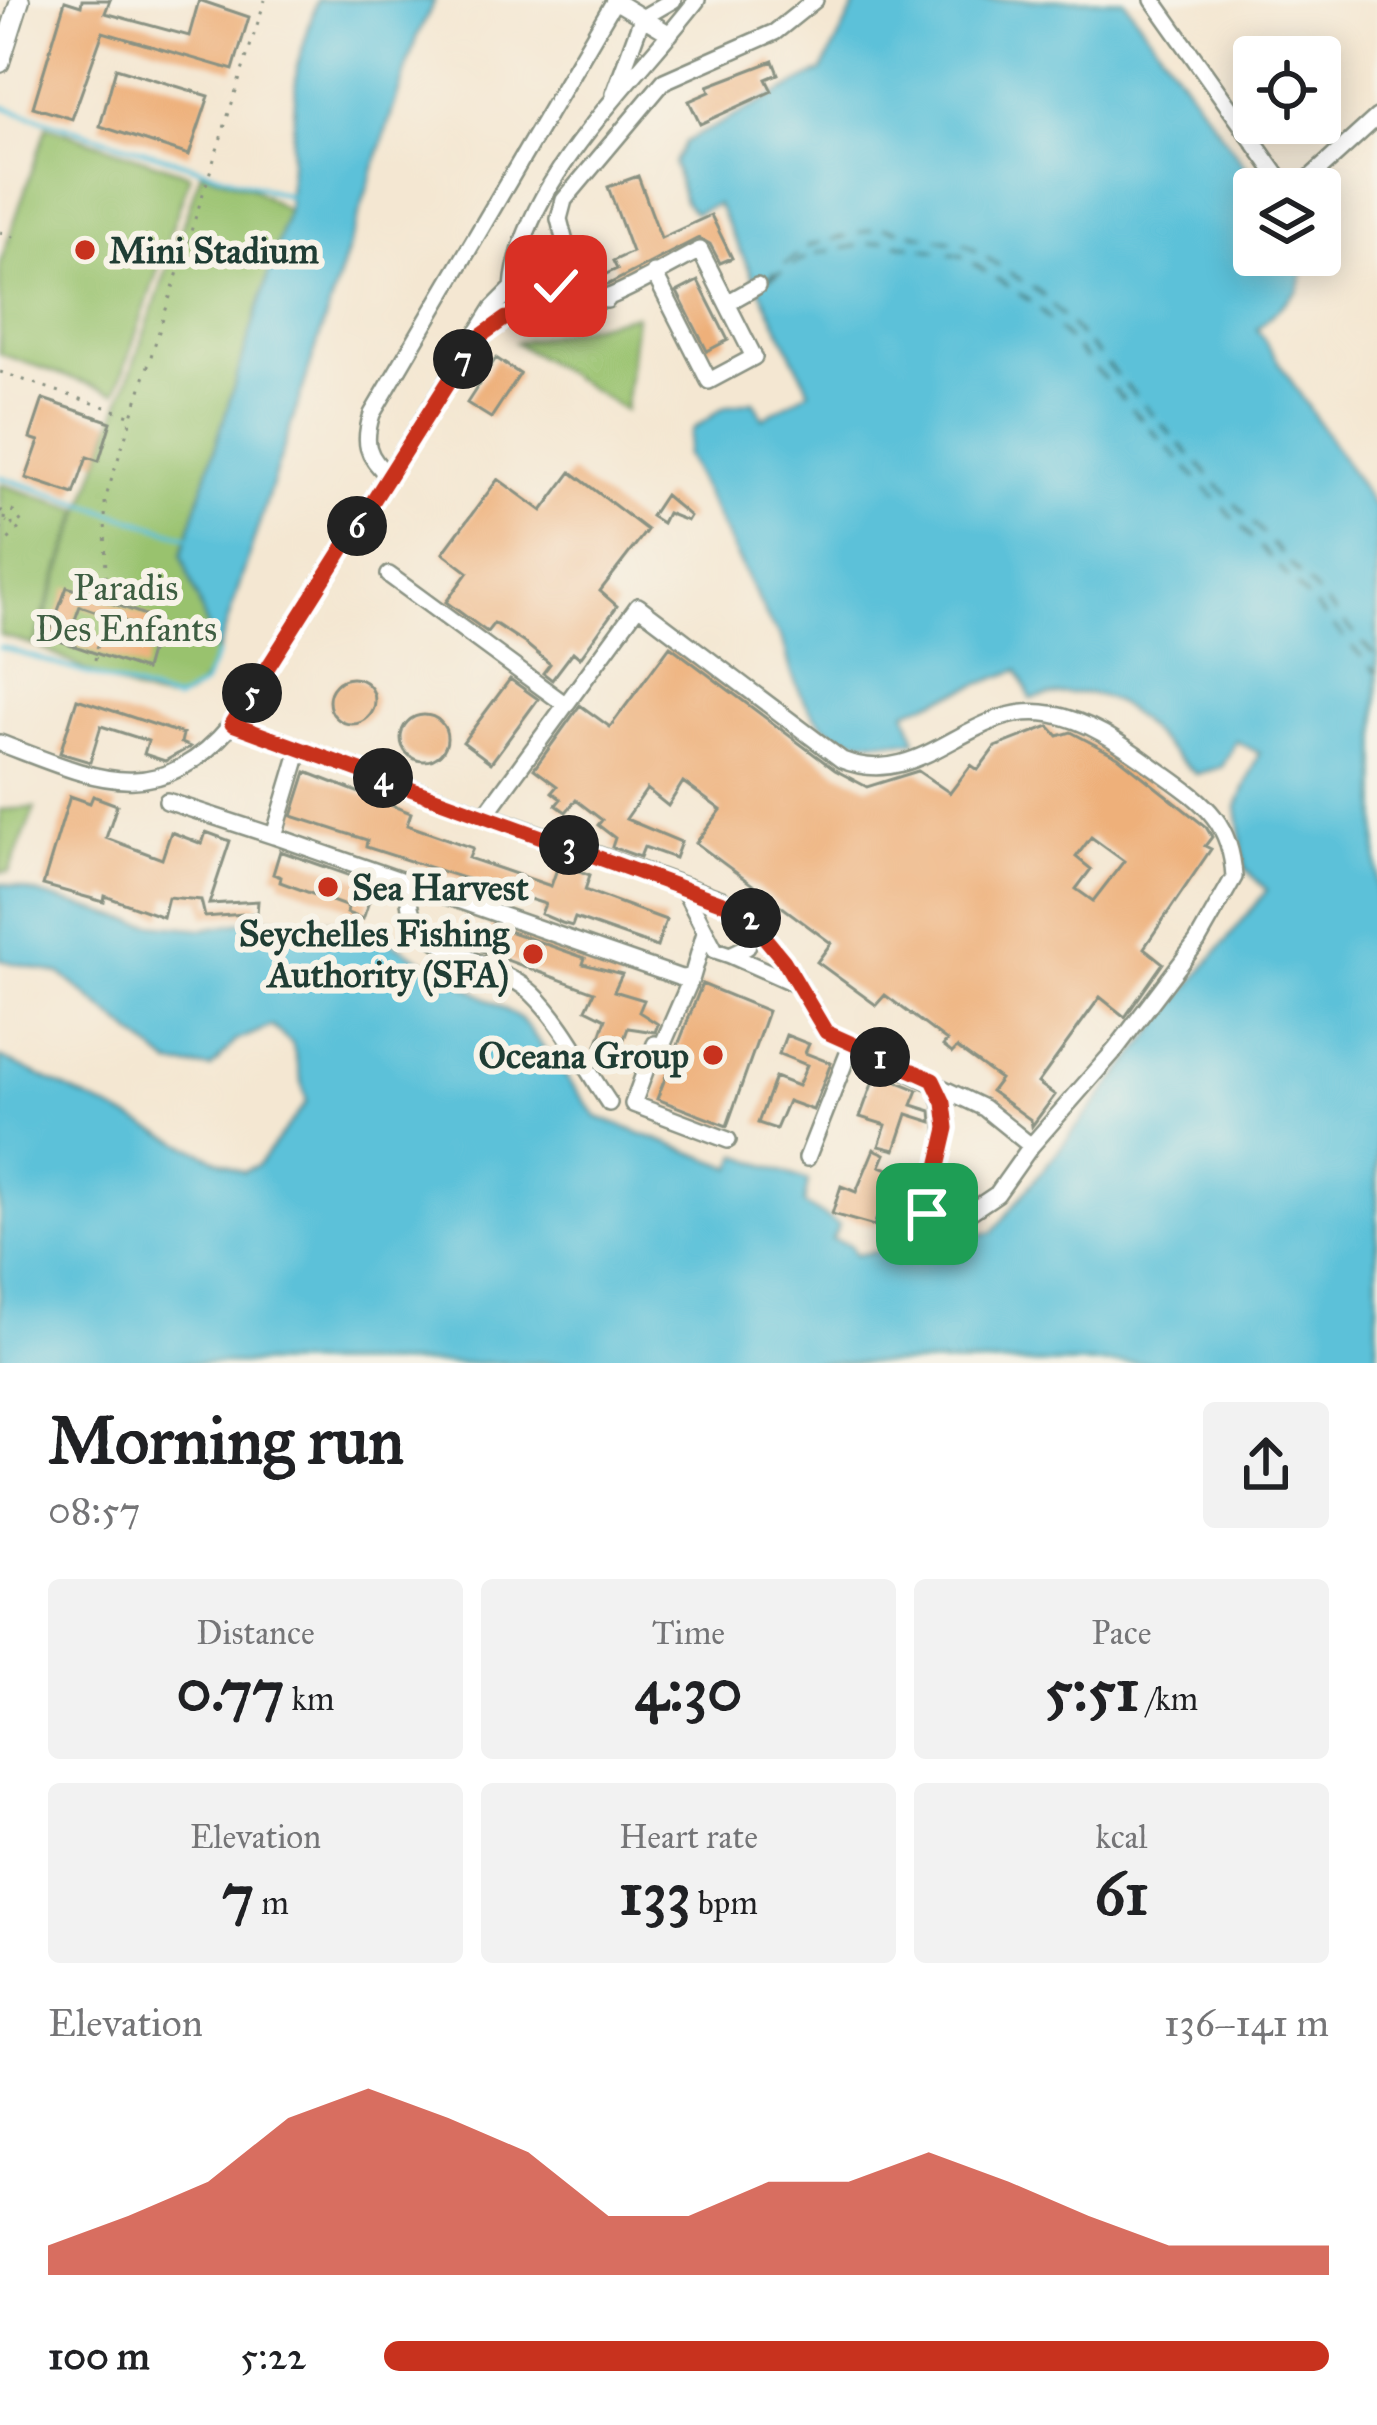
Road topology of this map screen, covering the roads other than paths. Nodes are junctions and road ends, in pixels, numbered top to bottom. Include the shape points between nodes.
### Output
1 (673, 0) edge
2 (698, 0) edge
3 (815, 0) edge
4 (1153, 0) edge
5 (615, 1) edge
6 (12, 13) edge
7 (642, 18) junction
8 (670, 34) junction
9 (2, 52) edge
10 (1377, 117) edge
11 (602, 119) junction
12 (1272, 168) edge
13 (1321, 168) edge
14 (535, 213) junction
15 (655, 273) junction
16 (547, 279) junction
17 (758, 286) dead end
18 (513, 288) junction
19 (607, 300) junction
20 (727, 303) junction
21 (553, 311) junction
22 (524, 314) junction
23 (475, 340) junction
24 (389, 476) junction
25 (389, 575) dead end
26 (566, 704) junction
27 (232, 724) junction
28 (300, 748) junction
29 (4, 749) edge
30 (167, 801) dead end
31 (485, 815) junction
32 (274, 836) junction
33 (411, 884) junction
34 (683, 888) junction
35 (754, 923) junction
36 (704, 936) junction
37 (730, 955) junction
38 (692, 977) junction
39 (800, 986) junction
40 (850, 1046) junction
41 (933, 1080) junction
42 (609, 1103) dead end
43 (728, 1140) dead end
44 (1031, 1146) junction
45 (807, 1158) dead end

1 - 7 street
2 - 8 street
3 - 16 street via 775,32 664,81 564,200 568,254
4 - 12 street
5 - 7 street
5 - 24 street via 372,414 364,438
6 - 9 main road
7 - 8 street
7 - 11 street
8 - 11 street
10 - 13 street
11 - 14 street
14 - 16 street via 530,238
14 - 18 street
15 - 19 street
15 - 20 street via 700,250
15 - 20 street via 709,381 754,357
16 - 18 street via 524,275
16 - 19 street via 573,296
16 - 21 street
17 - 20 street
18 - 22 street
18 - 23 street
19 - 21 street
21 - 22 street
22 - 23 street
23 - 24 street
24 - 27 street
25 - 26 street
26 - 31 street
26 - 44 street via 638,606 857,766 923,760 1002,714 1053,714 1104,733 1215,811 1233,860 1231,890 1115,1050
27 - 28 street
27 - 29 street via 184,769 134,782
28 - 31 street
28 - 32 street
30 - 32 street
31 - 34 street
32 - 33 street
33 - 38 street
33 - 42 street via 409,916 534,994
34 - 35 street via 734,904
34 - 36 street
35 - 37 street via 747,947
35 - 39 street
36 - 37 street
36 - 38 street
37 - 39 street
38 - 43 street via 633,1104
39 - 40 street via 818,1024
40 - 41 street
40 - 45 street
41 - 44 street via 996,1115
41 - 44 street via 946,1114 926,1205 937,1226 952,1228 978,1211

